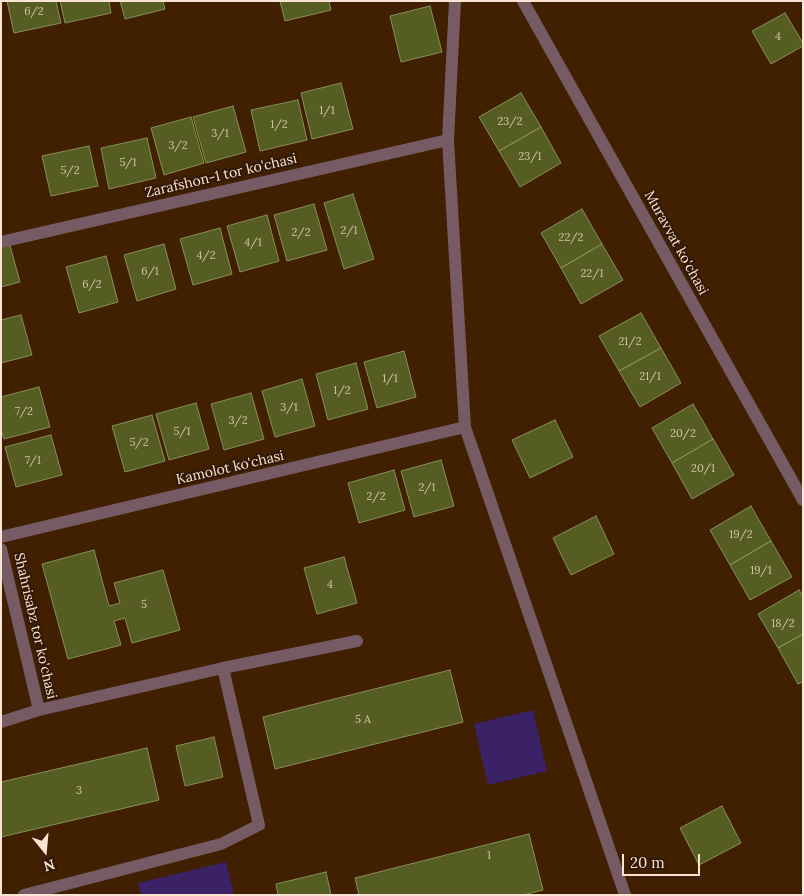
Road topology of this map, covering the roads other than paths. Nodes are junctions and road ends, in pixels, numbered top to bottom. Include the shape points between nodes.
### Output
1 (455, 1) edge
2 (523, 1) edge
3 (448, 140) junction
4 (1, 242) edge
5 (465, 427) junction
6 (803, 500) edge
7 (1, 537) edge
8 (1, 549) edge
9 (357, 641) dead end
10 (223, 668) junction
11 (39, 710) junction
12 (1, 722) edge
13 (24, 895) edge
14 (625, 895) edge

1 - 3 street
2 - 6 street, Muravvat ko'chasi
3 - 4 street, Zarafshon-1 tor ko'chasi
3 - 5 street
5 - 7 street, Kamolot ko'chasi
5 - 14 street
8 - 11 street, Shahrisabz tor ko'chasi
9 - 10 street
10 - 11 street
10 - 13 street via 259,824 221,844
11 - 12 street

